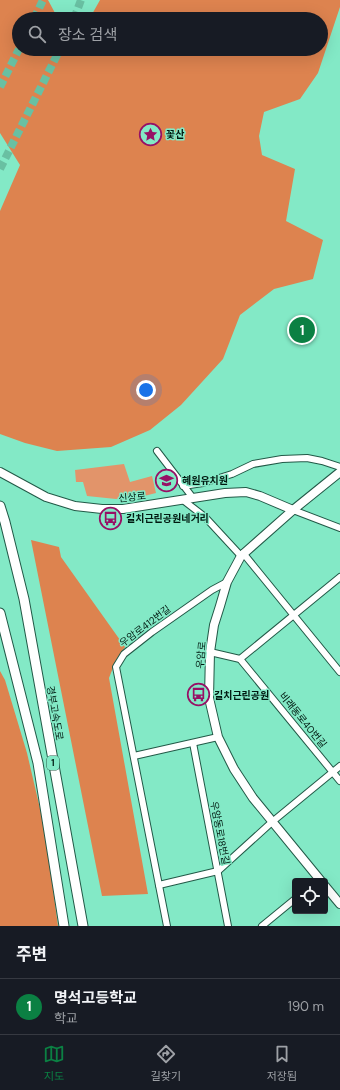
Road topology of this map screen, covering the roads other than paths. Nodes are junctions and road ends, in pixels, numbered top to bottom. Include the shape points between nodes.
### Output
1 (157, 451) dead end
2 (340, 467) edge
3 (0, 472) edge
4 (340, 472) edge
5 (183, 486) junction
6 (193, 498) junction
7 (183, 500) junction
8 (0, 506) edge
9 (293, 510) junction
10 (340, 528) edge
11 (242, 555) junction
12 (340, 577) edge
13 (227, 582) junction
14 (0, 613) edge
15 (293, 615) junction
16 (210, 652) junction
17 (240, 659) junction
18 (340, 672) edge
19 (218, 737) junction
20 (193, 743) junction
21 (134, 756) junction
22 (340, 766) edge
23 (333, 772) junction
24 (340, 781) edge
25 (272, 822) junction
26 (218, 871) junction
27 (317, 878) edge
28 (159, 885) junction
29 (328, 890) edge
30 (292, 901) edge
31 (340, 904) edge
32 (64, 926) edge
33 (83, 926) edge
34 (167, 926) edge
35 (228, 926) edge
36 (262, 926) edge

1 - 5 street
2 - 5 street via 306,458 282,459 253,464 232,474
3 - 7 main road, 신상로 via 46,497 75,506 123,509
4 - 9 main road, 우암로
5 - 6 street
6 - 7 main road, 신상로
6 - 9 main road, 신상로 via 246,492
7 - 11 street via 205,517
8 - 33 highway, 경부고속도로 / 1 via 24,599
9 - 10 street
9 - 11 main road, 우암로
11 - 13 main road, 우암로
11 - 15 street
12 - 15 street
13 - 16 main road, 우암로 via 214,625
13 - 21 street, 우암로412번길 via 152,632 124,654 116,667
14 - 32 highway, 1 via 38,763
15 - 17 street
15 - 18 street
16 - 17 street
16 - 19 main road, 우암로 via 209,698
17 - 23 street, 비래동로40번길
19 - 20 street
19 - 25 main road, 우암로 via 234,769
20 - 21 street
20 - 26 street, 우암동로18번길
21 - 28 street, 우암로412번길
22 - 23 street
23 - 24 street, 비래동로40번길
23 - 25 street
25 - 26 street
25 - 27 main road, 우암로
26 - 28 street
26 - 35 street, 우암동로18번길
28 - 34 street, 우암로412번길
29 - 31 main road
30 - 36 street

